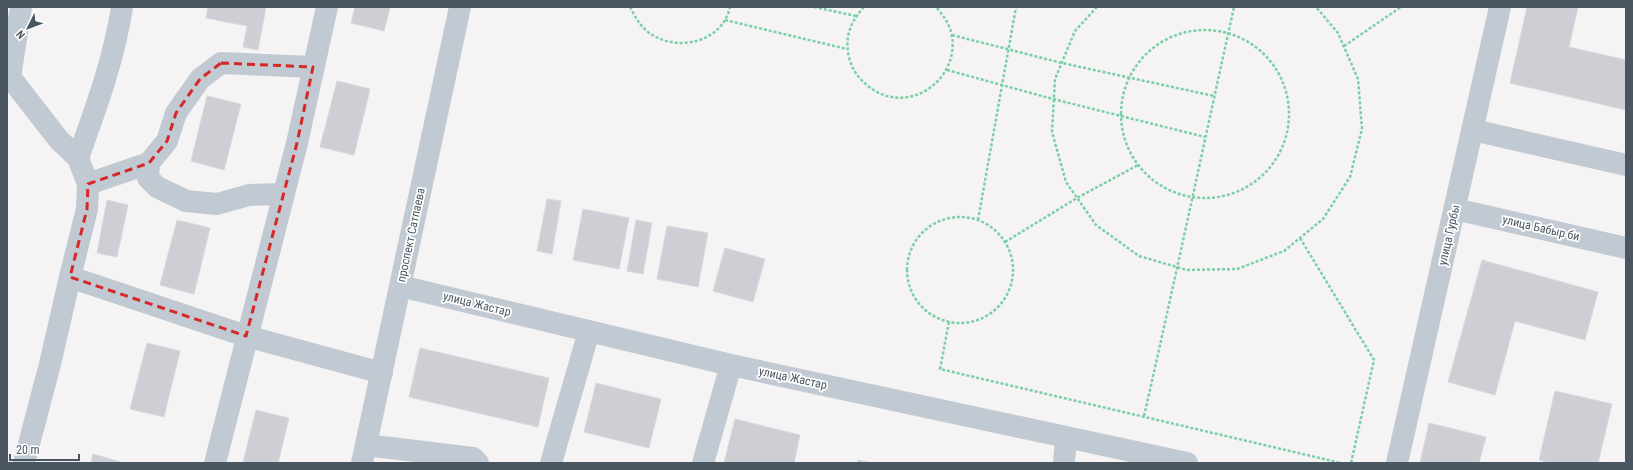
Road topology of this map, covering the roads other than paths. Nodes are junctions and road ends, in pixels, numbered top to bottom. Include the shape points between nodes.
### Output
1 (21, 7) edge
2 (122, 7) edge
3 (327, 7) edge
4 (460, 7) edge
5 (1500, 7) edge
6 (313, 67) junction
7 (9, 75) edge
8 (1473, 130) junction
9 (78, 158) junction
10 (149, 163) junction
11 (1626, 165) edge
12 (88, 184) junction
13 (284, 194) junction
14 (1455, 209) junction
15 (1626, 248) edge
16 (70, 277) junction
17 (400, 286) junction
18 (589, 331) junction
19 (246, 336) junction
20 (731, 365) junction
21 (382, 373) junction
22 (1066, 437) junction
23 (364, 454) edge
24 (24, 463) edge
25 (215, 463) edge
26 (478, 463) edge
27 (551, 463) edge
28 (704, 463) edge
29 (1064, 463) edge
30 (1187, 463) edge
31 (1397, 463) edge

1 - 7 street
2 - 9 street via 101,95
3 - 6 street
4 - 17 street, проспект Сатпаева
5 - 8 street, улица Гурбы
6 - 10 street via 220,63 200,79 176,113 166,141
6 - 13 street
7 - 9 street via 59,140
8 - 11 street
8 - 14 street, улица Гурбы
9 - 12 street
10 - 12 street
10 - 13 street via 148,178 157,187 186,201 216,204 248,195
12 - 16 street via 87,209
13 - 19 street
14 - 15 street, улица Бабыр би
14 - 31 street, улица Гурбы
16 - 19 street
16 - 24 street
17 - 18 street, улица Жастар
17 - 21 street, проспект Сатпаева
18 - 20 street, улица Жастар
18 - 27 street
19 - 21 street
19 - 25 street
20 - 22 street, улица Жастар
20 - 28 street
21 - 23 street, проспект Сатпаева
22 - 29 street
22 - 30 street, улица Жастар
23 - 26 street via 473,458

